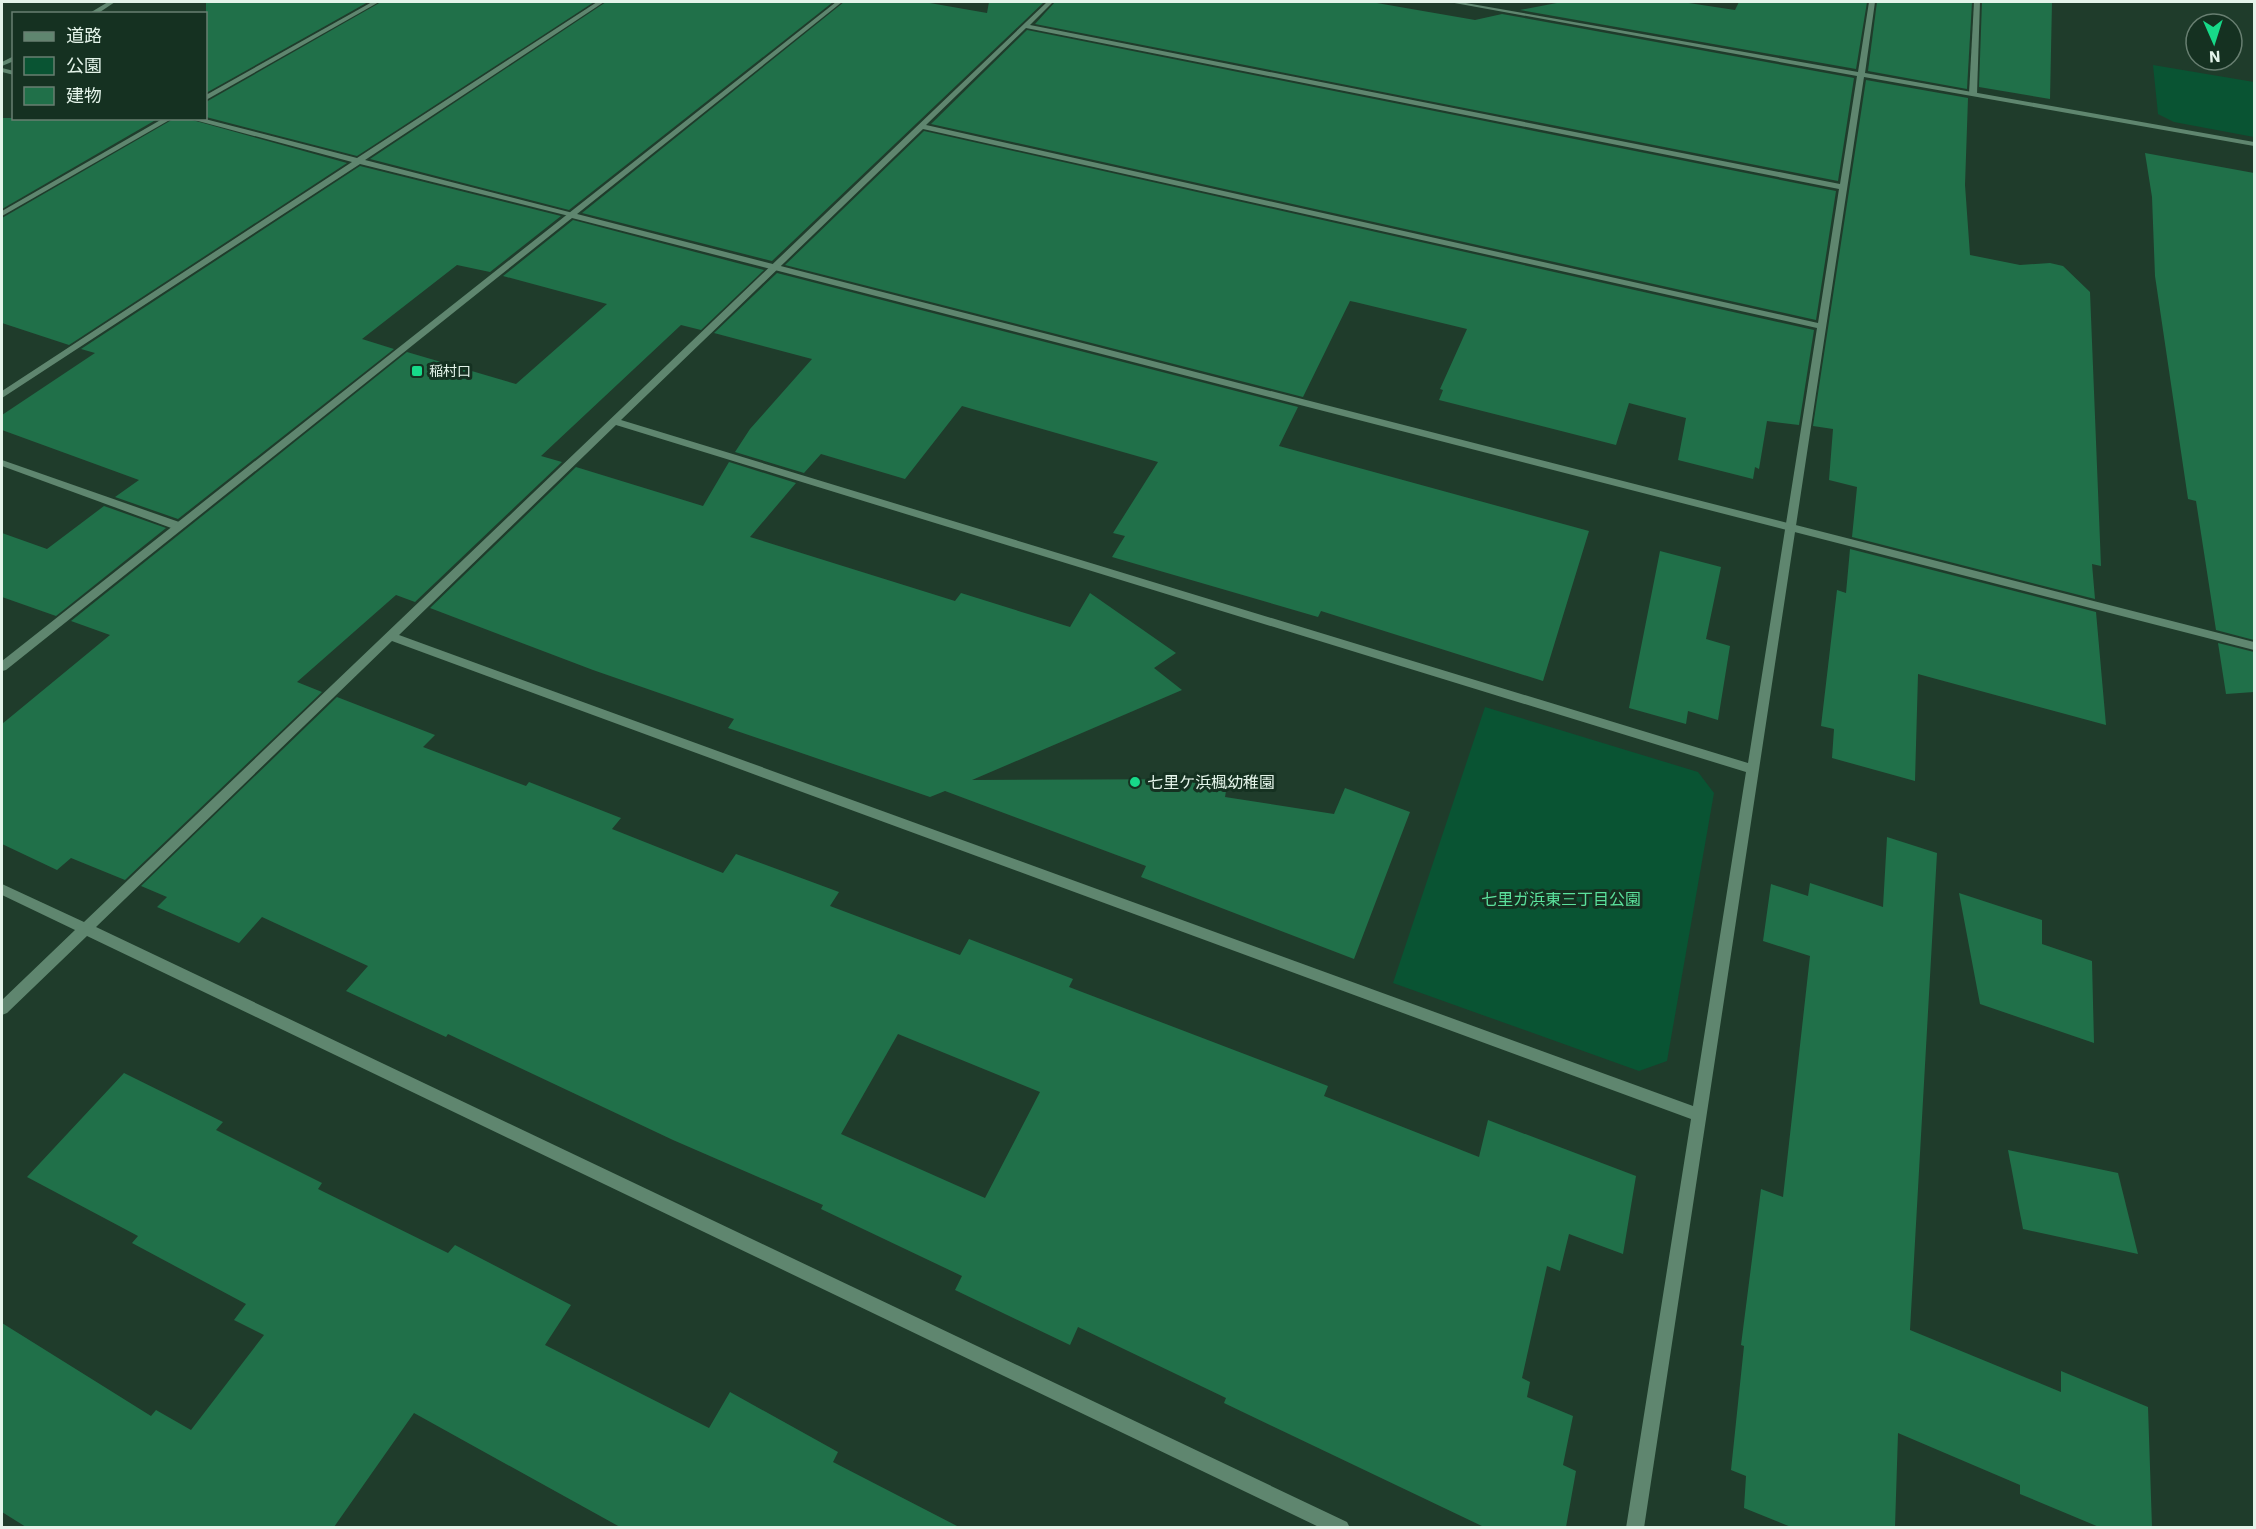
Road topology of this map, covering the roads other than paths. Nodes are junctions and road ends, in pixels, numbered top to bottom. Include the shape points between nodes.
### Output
1 (111, 2) edge
2 (376, 2) edge
3 (601, 2) edge
4 (839, 2) edge
5 (1050, 2) edge
6 (1452, 2) edge
7 (1872, 2) edge
8 (1977, 2) edge
9 (94, 12) edge
10 (1024, 26) junction
11 (1861, 74) junction
12 (1973, 94) junction
13 (207, 97) edge
14 (166, 120) edge
15 (198, 120) edge
16 (920, 126) junction
17 (2254, 144) edge
18 (357, 161) junction
19 (1843, 187) junction
20 (2, 214) edge
21 (570, 215) junction
22 (773, 268) junction
23 (1821, 326) junction
24 (2, 395) edge
25 (613, 421) junction
26 (2, 463) edge
27 (178, 526) junction
28 (1790, 528) junction
29 (389, 636) junction
30 (2254, 646) edge
31 (2, 667) edge
32 (1753, 769) junction
33 (2, 889) edge
34 (86, 928) junction
35 (2, 1009) edge
36 (1700, 1115) junction
37 (1341, 1527) edge
38 (1635, 1527) edge

1 - 9 street
2 - 13 street
3 - 18 street
4 - 21 street
5 - 10 street
6 - 11 street
7 - 11 street
8 - 12 street
10 - 16 street
10 - 19 street
11 - 12 street
11 - 19 street
12 - 17 street
14 - 20 street
15 - 18 street
16 - 22 street
16 - 23 street
18 - 21 street
18 - 24 street
19 - 23 street
21 - 22 street
21 - 27 street
22 - 25 street
22 - 28 street
23 - 28 street
25 - 29 street
25 - 32 street
26 - 27 street
27 - 31 street
28 - 30 street
28 - 32 street
29 - 34 street
29 - 36 street
32 - 36 street
33 - 34 street
34 - 35 street
34 - 37 street
36 - 38 street

